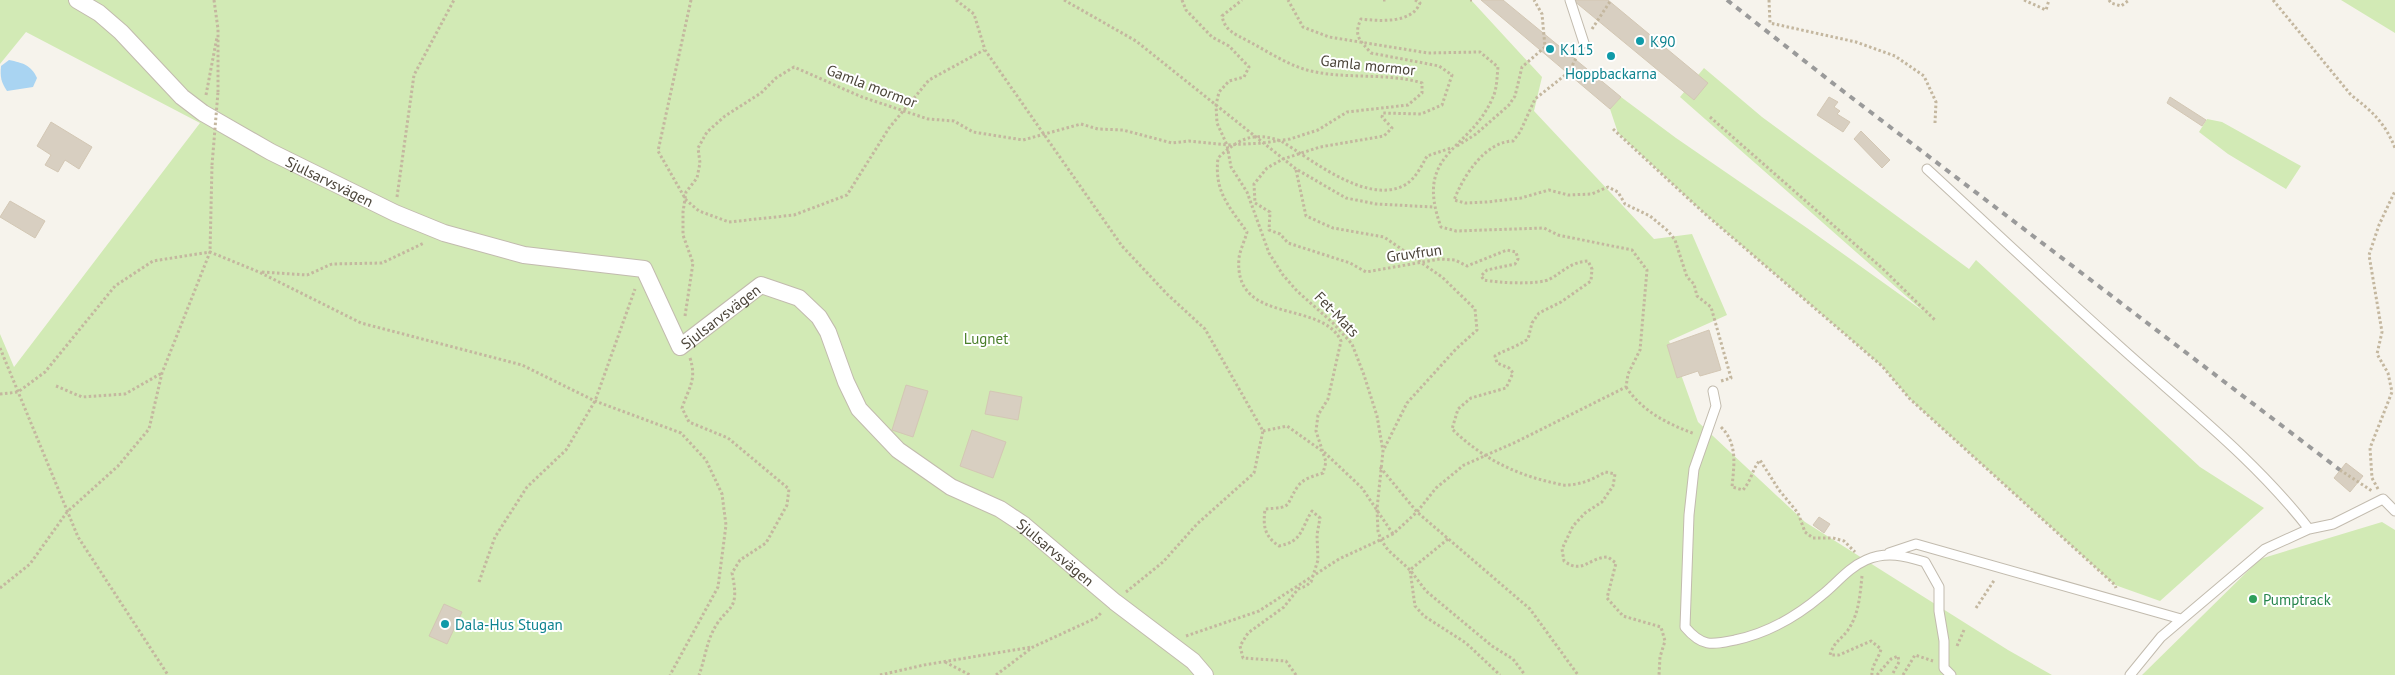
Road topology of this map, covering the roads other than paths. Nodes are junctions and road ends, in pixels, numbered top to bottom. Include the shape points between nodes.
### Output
1 (78, 0) edge
2 (1570, 0) edge
3 (1584, 43) road end
4 (1927, 169) dead end
5 (1713, 391) road end
6 (2395, 511) edge
7 (2309, 529) junction
8 (1887, 554) junction
9 (2181, 619) junction
10 (1204, 675) edge
11 (1951, 675) edge
12 (2130, 675) edge

1 - 10 street, Sjulsarvsvägen via 122,32 182,97 203,113 271,152 395,213 444,233 530,257 644,269 680,347 761,285 799,298 820,317 859,409 898,450 951,487 1024,525 1115,602 1169,641
2 - 3 lane
4 - 7 lane via 2209,425 2285,498
5 - 8 lane via 1716,406 1694,470 1689,515 1685,627 1696,640 1714,644 1770,630 1797,615 1843,574
6 - 7 lane via 2383,499 2333,524
7 - 9 lane via 2265,549
8 - 9 lane via 1916,544
8 - 11 lane via 1925,562 1939,587 1944,668
9 - 12 lane via 2161,637

